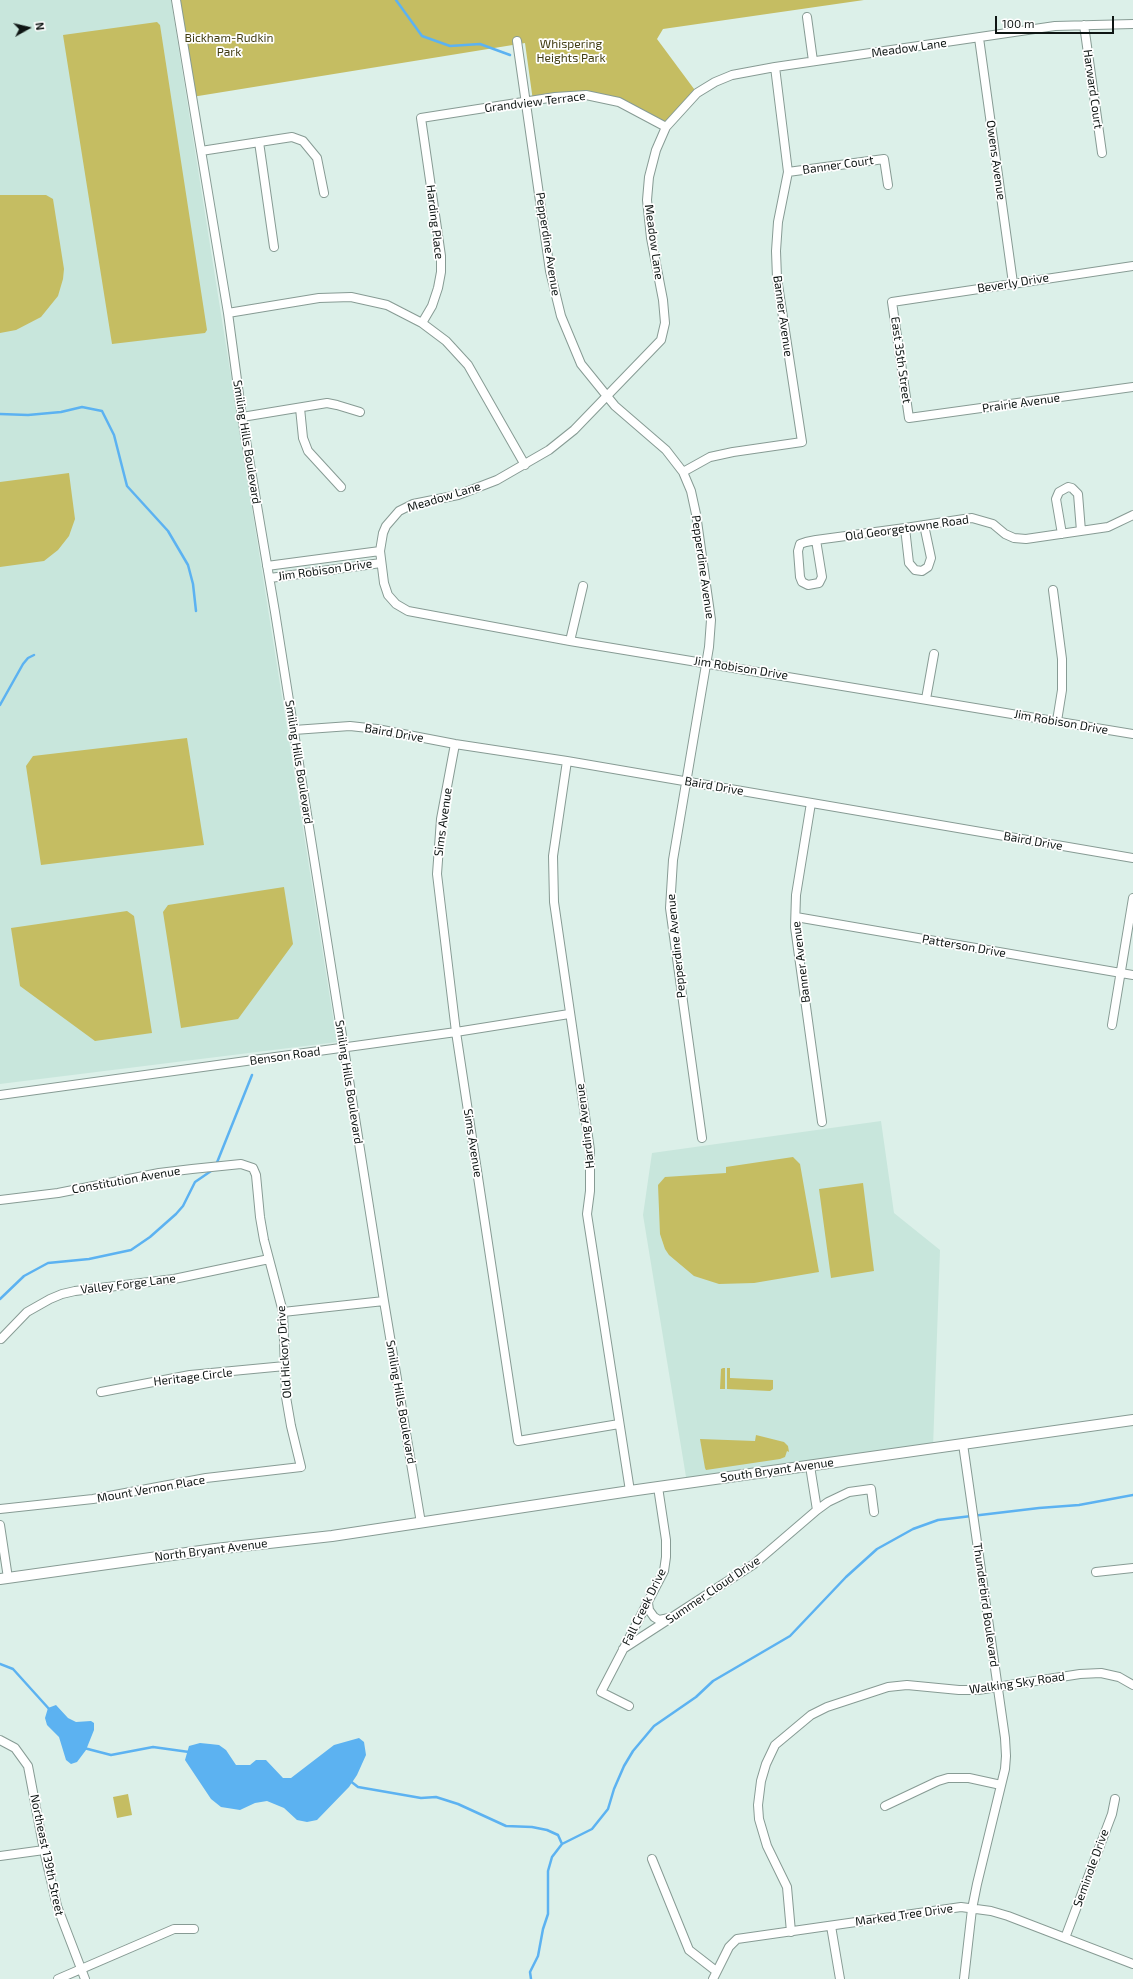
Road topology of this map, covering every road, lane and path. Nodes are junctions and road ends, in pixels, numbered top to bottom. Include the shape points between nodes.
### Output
1 (176, 0) edge
2 (807, 17) dead end
3 (1133, 24) edge
4 (1084, 25) junction
5 (979, 38) junction
6 (518, 41) dead end
7 (814, 61) junction
8 (775, 67) junction
9 (527, 102) junction
10 (421, 118) joint
11 (666, 127) junction
12 (259, 142) junction
13 (200, 151) junction
14 (1102, 153) dead end
15 (788, 172) junction
16 (888, 185) dead end
17 (324, 193) dead end
18 (274, 247) dead end
19 (1133, 266) edge
20 (1013, 283) junction
21 (892, 302) joint
22 (228, 313) junction
23 (422, 323) junction
24 (1133, 387) edge
25 (606, 396) junction
26 (300, 408) junction
27 (360, 412) dead end
28 (242, 417) junction
29 (909, 418) joint
30 (525, 465) junction
31 (683, 472) junction
32 (341, 487) dead end
33 (1133, 515) edge
34 (924, 525) junction
35 (905, 528) junction
36 (1081, 531) junction
37 (1062, 534) junction
38 (816, 540) junction
39 (380, 551) junction
40 (381, 563) junction
41 (267, 566) junction
42 (270, 578) junction
43 (583, 586) dead end
44 (1053, 590) dead end
45 (570, 641) junction
46 (934, 654) dead end
47 (707, 662) junction
48 (926, 699) junction
49 (1057, 721) junction
50 (294, 730) junction
51 (1133, 734) edge
52 (455, 744) junction
53 (567, 761) junction
54 (686, 781) junction
55 (811, 803) junction
56 (1133, 858) edge
57 (1133, 898) edge
58 (796, 917) junction
59 (1121, 972) junction
60 (1133, 975) edge
61 (569, 1014) junction
62 (1112, 1025) dead end
63 (456, 1032) junction
64 (343, 1048) junction
65 (0, 1095) edge
66 (822, 1122) dead end
67 (702, 1138) dead end
68 (253, 1168) joint
69 (0, 1200) edge
70 (270, 1259) junction
71 (384, 1301) junction
72 (283, 1312) junction
73 (0, 1339) edge
74 (285, 1366) junction
75 (101, 1392) dead end
76 (1133, 1420) edge
77 (619, 1424) junction
78 (963, 1444) junction
79 (810, 1466) junction
80 (301, 1467) joint
81 (658, 1487) junction
82 (630, 1491) junction
83 (0, 1509) edge
84 (817, 1510) junction
85 (874, 1512) dead end
86 (421, 1523) junction
87 (0, 1525) edge
88 (1133, 1568) edge
89 (1096, 1572) dead end
90 (4, 1579) edge
91 (648, 1603) junction
92 (673, 1617) junction
93 (623, 1650) junction
94 (1133, 1684) edge
95 (998, 1686) junction
96 (629, 1706) dead end
97 (0, 1740) edge
98 (1001, 1785) junction
99 (1115, 1799) dead end
100 (886, 1806) dead end
101 (44, 1850) junction
102 (0, 1856) edge
103 (652, 1859) dead end
104 (972, 1909) junction
105 (831, 1926) junction
106 (194, 1929) dead end
107 (791, 1932) junction
108 (1065, 1938) junction
109 (1133, 1964) edge
110 (81, 1970) junction
111 (716, 1971) junction
112 (58, 1979) edge
113 (85, 1979) edge
114 (713, 1979) edge
115 (840, 1979) edge
116 (964, 1979) edge

1 - 13 street, Smiling Hills Boulevard
2 - 7 street
3 - 4 street, Meadow Lane
4 - 5 street, Meadow Lane via 1055,26
4 - 14 street, Harward Court
5 - 7 street, Meadow Lane
5 - 20 street, Owens Avenue
6 - 9 street, Pepperdine Avenue
7 - 8 street, Meadow Lane
8 - 11 street, Meadow Lane via 742,72 714,82 693,95
8 - 15 street, Banner Avenue
9 - 10 street, Grandview Terrace
9 - 11 street, Grandview Terrace via 571,95 596,96 619,102
9 - 25 street, Pepperdine Avenue via 550,271 561,316 581,364
10 - 23 street, Harding Place via 441,256 438,288 432,306
11 - 25 street, Meadow Lane via 656,150 649,177 647,200 665,323 661,340
12 - 13 street
12 - 17 street via 292,137 303,141 318,158
12 - 18 street
13 - 22 street, Smiling Hills Boulevard
15 - 16 street, Banner Court via 884,159
15 - 31 street, Banner Avenue via 778,222 777,278 802,442 710,457
19 - 20 street, Beverly Drive
20 - 21 street, Beverly Drive
21 - 29 street, East 35th Street
22 - 23 street via 319,298 351,298 387,305
22 - 28 street, Smiling Hills Boulevard
23 - 30 street via 446,341 468,365
24 - 29 street, Prairie Avenue
25 - 30 street, Meadow Lane via 574,430
25 - 31 street, Pepperdine Avenue via 635,425 666,450
26 - 27 street via 333,403
26 - 28 street
26 - 32 street via 303,438 308,452
28 - 41 street, Smiling Hills Boulevard
30 - 39 street, Meadow Lane via 497,480 458,495 413,504 399,511 386,526
31 - 47 street, Pepperdine Avenue via 691,491 696,514 711,610
33 - 36 street, Old Georgetowne Road via 1108,527
34 - 35 street, Old Georgetowne Road
34 - 35 street via 931,558 928,567 922,570 915,570 909,563
34 - 37 street, Old Georgetowne Road via 979,519 993,524 1014,538
35 - 38 street, Old Georgetowne Road
36 - 37 street, Old Georgetowne Road
36 - 37 street via 1078,494 1068,487 1059,492 1056,499
38 - 38 street, Old Georgetowne Road via 822,577 819,583 808,585 802,582 800,577 799,548 800,544
39 - 40 street, Jim Robison Drive
39 - 41 street, Jim Robison Drive
40 - 42 street, Jim Robison Drive
40 - 45 street, Jim Robison Drive via 388,594 396,604 408,611
41 - 42 street, Smiling Hills Boulevard
42 - 50 street, Smiling Hills Boulevard
43 - 45 street
44 - 49 street via 1062,659 1062,690
45 - 47 street, Jim Robison Drive
46 - 48 street
47 - 48 street, Jim Robison Drive
47 - 54 street, Pepperdine Avenue
48 - 49 street, Jim Robison Drive
49 - 51 street, Jim Robison Drive
50 - 52 street, Baird Drive via 350,726 377,728
50 - 64 street, Smiling Hills Boulevard
52 - 53 street, Baird Drive
52 - 63 street, Sims Avenue via 441,819 437,874
53 - 54 street, Baird Drive
53 - 61 street, Harding Avenue via 552,877
54 - 55 street, Baird Drive
54 - 67 street, Pepperdine Avenue via 673,860 670,908
55 - 56 street, Baird Drive
55 - 58 street, Banner Avenue via 796,895
57 - 59 street
58 - 59 street, Patterson Drive
58 - 66 street, Banner Avenue via 796,937
59 - 60 street, Patterson Drive
59 - 62 street
61 - 63 street, Benson Road
61 - 77 street, Harding Avenue via 590,1150 587,1214
63 - 64 street, Benson Road
63 - 77 street, Sims Avenue via 518,1441
64 - 65 street, Benson Road
64 - 71 street, Smiling Hills Boulevard
68 - 69 street, Constitution Avenue via 241,1164 186,1170 58,1193
68 - 70 street, Old Hickory Drive via 260,1217
70 - 72 street, Old Hickory Drive
70 - 73 street, Valley Forge Lane via 181,1278 62,1294 27,1312
71 - 72 street
71 - 86 street, Smiling Hills Boulevard
72 - 74 street, Old Hickory Drive
74 - 75 street, Heritage Circle via 190,1375
74 - 80 street, Old Hickory Drive via 286,1396
76 - 78 street, South Bryant Avenue
77 - 82 street, Harding Avenue
78 - 79 street, South Bryant Avenue
78 - 95 street, Thunderbird Boulevard
79 - 81 street, South Bryant Avenue
79 - 84 street
80 - 83 street, Mount Vernon Place via 206,1478 93,1499
81 - 82 street, South Bryant Avenue
81 - 91 street, Fall Creek Drive via 666,1557 664,1571
82 - 86 street, South Bryant Avenue
84 - 85 street, Summer Cloud Drive via 849,1492 871,1489
84 - 92 street, Summer Cloud Drive via 754,1564
86 - 90 street, North Bryant Avenue
87 - 90 street
88 - 89 street
91 - 92 street via 649,1610 659,1620
91 - 93 street, Fall Creek Drive
92 - 93 street, Summer Cloud Drive
93 - 96 street, Fall Creek Drive via 601,1692
94 - 95 street, Walking Sky Road via 1119,1677 1101,1673
95 - 98 street, Thunderbird Boulevard via 1006,1756
95 - 107 street, Walking Sky Road via 978,1690 923,1686 888,1687 811,1714 774,1745 761,1781 759,1819 767,1846 787,1887
97 - 101 street, Northeast 139th Street via 15,1748 28,1766
98 - 100 street via 969,1778 948,1778
98 - 104 street, Thunderbird Boulevard
99 - 108 street, Seminole Drive via 1112,1814
101 - 102 street
101 - 110 street, Northeast 139th Street via 57,1906
103 - 111 street via 689,1950
104 - 105 street, Marked Tree Drive via 961,1907
104 - 108 street, Marked Tree Drive via 1008,1916
104 - 116 street, Thunderbird Boulevard
105 - 107 street, Marked Tree Drive
105 - 115 street
106 - 110 street via 174,1929
107 - 111 street, Marked Tree Drive via 737,1939
108 - 109 street, Marked Tree Drive
110 - 112 street
110 - 113 street, Northeast 139th Street
111 - 114 street, Marked Tree Drive

